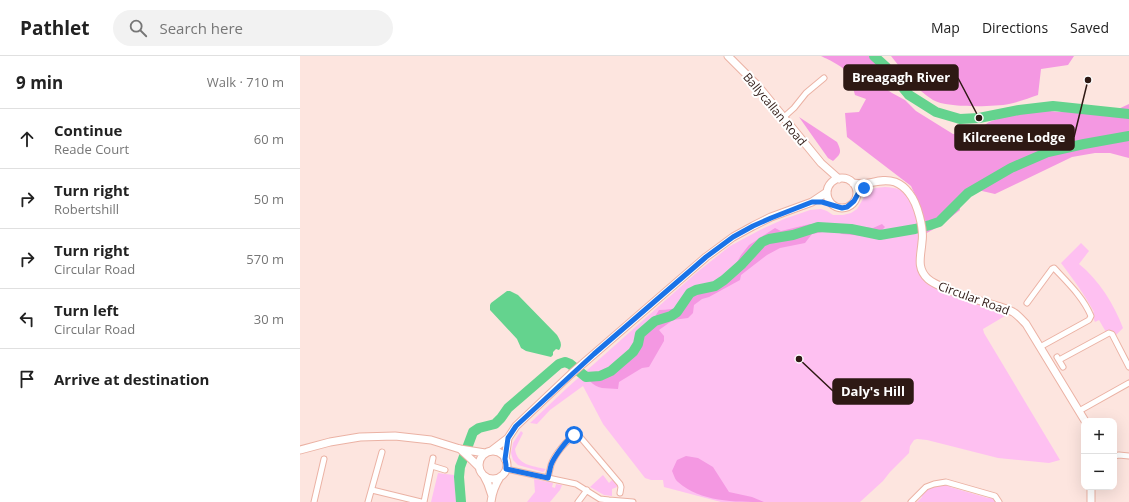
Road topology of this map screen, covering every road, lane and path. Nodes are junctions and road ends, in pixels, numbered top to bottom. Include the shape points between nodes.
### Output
1 (728, 56) edge
2 (824, 78) dead end
3 (784, 117) junction
4 (821, 163) junction
5 (839, 179) junction
6 (882, 180) junction
7 (831, 183) junction
8 (853, 183) junction
9 (827, 192) junction
10 (856, 197) junction
11 (812, 202) junction
12 (833, 205) junction
13 (1027, 303) dead end
14 (1040, 347) junction
15 (1063, 367) dead end
16 (1129, 367) edge
17 (1129, 384) edge
18 (1079, 411) junction
19 (1083, 418) edge
20 (508, 438) junction
21 (300, 450) edge
22 (461, 450) junction
23 (382, 452) dead end
24 (488, 452) junction
25 (1117, 455) edge
26 (1129, 456) edge
27 (433, 458) dead end
28 (324, 459) dead end
29 (505, 459) junction
30 (432, 466) junction
31 (479, 467) junction
32 (506, 469) junction
33 (445, 470) dead end
34 (484, 476) junction
35 (500, 477) junction
36 (548, 478) junction
37 (372, 490) junction
38 (587, 490) junction
39 (1091, 490) edge
40 (620, 493) dead end
41 (492, 499) edge
42 (314, 502) edge
43 (368, 502) edge
44 (421, 502) edge
45 (424, 502) edge
46 (578, 502) edge
47 (633, 502) edge
48 (911, 502) edge
49 (999, 502) edge
50 (1091, 502) edge

1 - 3 main road, Ballycallan Road
2 - 3 street
3 - 4 main road, Ballycallan Road
4 - 5 main road, Ballycallan Road
4 - 7 main road, Ballycallan Road
5 - 7 main road
5 - 8 main road, Circular Road
6 - 8 main road, Circular Road
6 - 10 main road via 864,188
6 - 14 main road, Circular Road via 895,182 909,192 914,200 922,234 920,262 927,278 940,287 962,296 1013,312 1026,324
7 - 9 main road
8 - 10 main road via 857,192
9 - 11 main road
9 - 12 main road
10 - 12 main road via 847,207
11 - 12 main road
11 - 20 main road via 733,237 581,365 516,426
13 - 14 street via 1054,268 1077,293 1091,316
14 - 18 main road, Circular Road
15 - 16 street via 1058,358 1109,333 1112,334
17 - 18 street
18 - 19 main road, Circular Road
20 - 24 main road
20 - 29 main road
21 - 22 main road via 360,437 395,436 431,440
22 - 24 main road
22 - 31 main road
23 - 37 street
24 - 29 main road via 495,451
24 - 31 main road via 482,455
25 - 26 street
27 - 30 street
28 - 42 street
29 - 32 main road
30 - 33 street
30 - 45 street
31 - 34 main road
32 - 35 main road
32 - 36 street
34 - 35 main road via 494,479
34 - 41 main road
35 - 41 main road
36 - 38 street via 576,484
36 - 40 street via 554,459 563,446 577,435 620,484
37 - 43 street
37 - 44 street
38 - 46 street
38 - 47 street via 600,498
39 - 50 main road
48 - 49 street via 926,487 946,482 995,496

